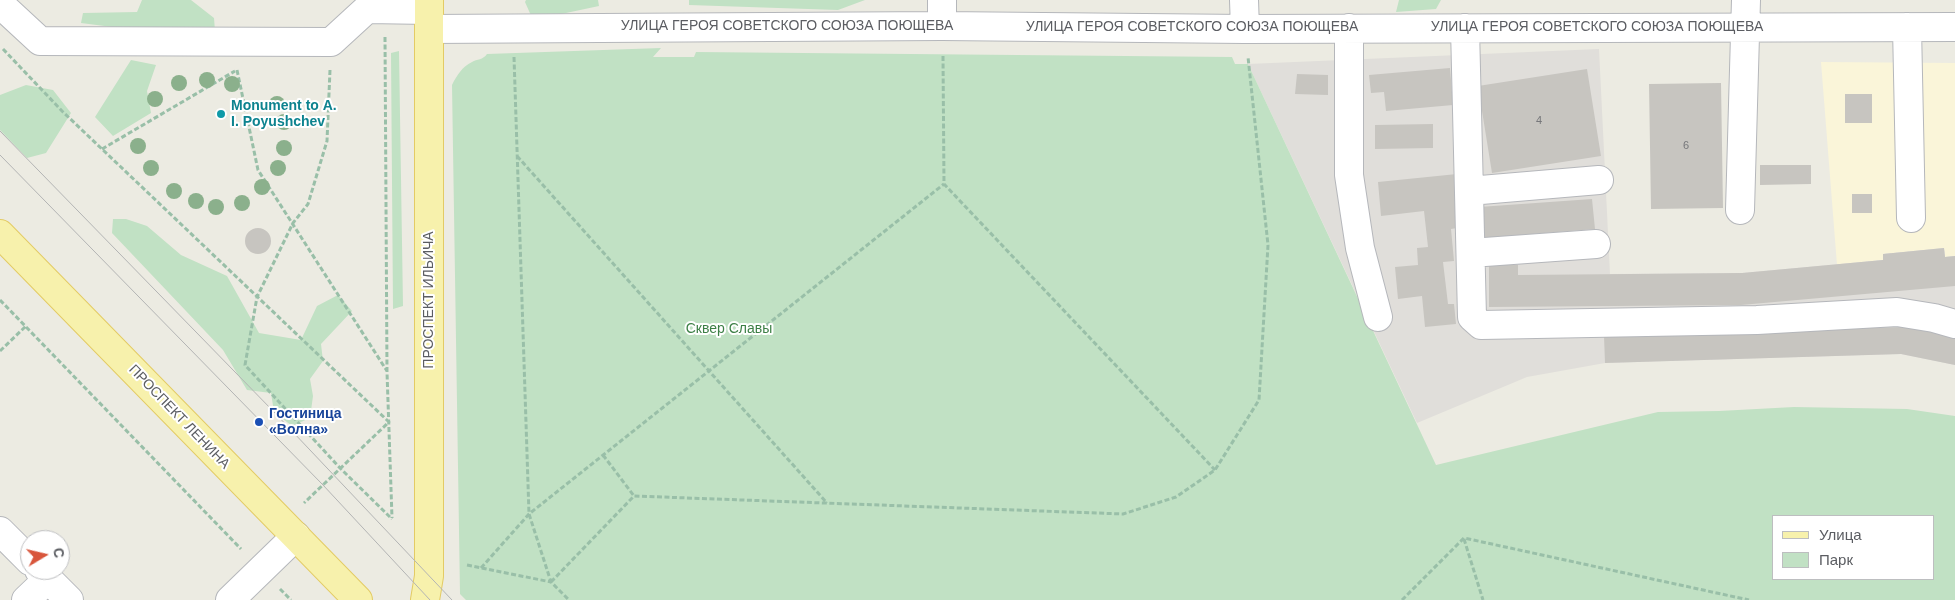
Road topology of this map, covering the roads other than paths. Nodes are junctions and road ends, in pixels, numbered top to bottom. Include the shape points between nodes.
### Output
1 (1244, 0) edge
2 (1746, 0) edge
3 (0, 4) edge
4 (429, 13) edge
5 (942, 13) edge
6 (1746, 27) junction
7 (1908, 27) junction
8 (1955, 27) edge
9 (1349, 28) junction
10 (1465, 28) junction
11 (1245, 29) junction
12 (1599, 180) dead end
13 (1469, 191) junction
14 (1740, 210) dead end
15 (1911, 218) dead end
16 (0, 234) edge
17 (1596, 244) dead end
18 (1471, 253) junction
19 (1378, 317) dead end
20 (1955, 324) edge
21 (0, 531) edge
22 (296, 536) junction
23 (20, 551) edge
24 (35, 580) edge
25 (49, 580) edge
26 (26, 600) edge
27 (69, 600) edge
28 (230, 600) edge
29 (358, 600) edge
30 (425, 600) edge

1 - 11 street
2 - 6 street
3 - 4 street, УЛИЦА ГЕРОЯ СОВЕТСКОГО СОЮЗА ПОЮЩЕВА via 40,40 331,42 367,9
4 - 5 street, УЛИЦА ГЕРОЯ СОВЕТСКОГО СОЮЗА ПОЮЩЕВА
4 - 30 main road, ПРОСПЕКТ ИЛЬИЧА via 429,568
5 - 11 street, УЛИЦА ГЕРОЯ СОВЕТСКОГО СОЮЗА ПОЮЩЕВА
6 - 7 street, УЛИЦА ГЕРОЯ СОВЕТСКОГО СОЮЗА ПОЮЩЕВА
6 - 10 street, УЛИЦА ГЕРОЯ СОВЕТСКОГО СОЮЗА ПОЮЩЕВА
6 - 14 street
7 - 8 street, УЛИЦА ГЕРОЯ СОВЕТСКОГО СОЮЗА ПОЮЩЕВА
7 - 15 street
9 - 10 street, УЛИЦА ГЕРОЯ СОВЕТСКОГО СОЮЗА ПОЮЩЕВА
9 - 11 street, УЛИЦА ГЕРОЯ СОВЕТСКОГО СОЮЗА ПОЮЩЕВА
9 - 19 street via 1350,174 1360,248
10 - 13 street
12 - 13 street
13 - 18 street
16 - 22 main road, ПРОСПЕКТ ЛЕНИНА
17 - 18 street
18 - 20 street via 1472,316 1481,325 1757,320 1897,312
21 - 23 street
22 - 28 street
22 - 29 main road, ПРОСПЕКТ ЛЕНИНА
24 - 26 street
25 - 27 street

